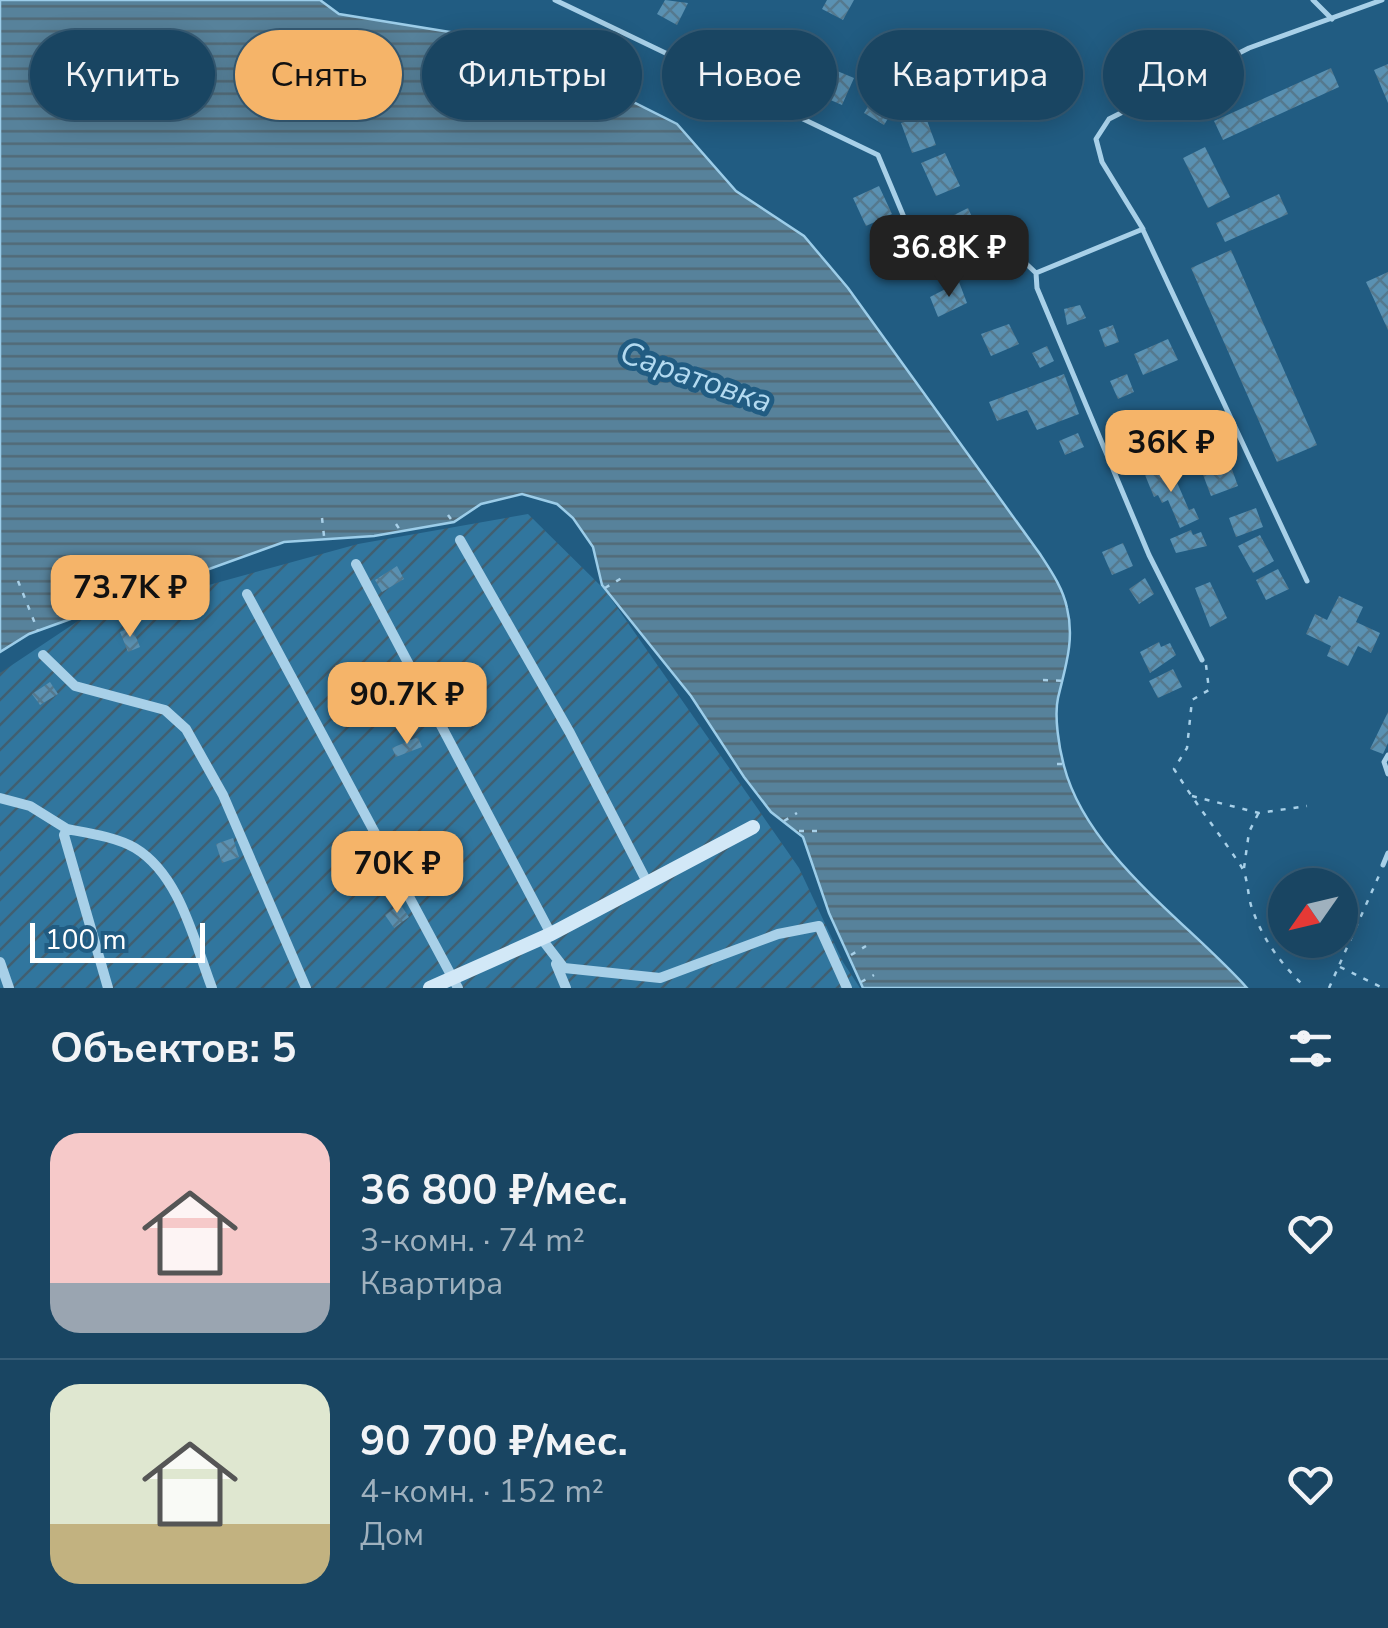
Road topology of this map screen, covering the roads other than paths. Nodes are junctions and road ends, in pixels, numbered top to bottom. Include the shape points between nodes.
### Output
1 (555, 0) edge
2 (1313, 0) edge
3 (1382, 0) edge
4 (1333, 19) junction
5 (1143, 229) junction
6 (1036, 273) junction
7 (460, 540) dead end
8 (356, 564) dead end
9 (1306, 581) dead end
10 (247, 594) dead end
11 (43, 656) dead end
12 (1204, 662) road end
13 (1388, 755) edge
14 (1388, 774) edge
15 (0, 798) edge
16 (753, 827) dead end
17 (68, 829) junction
18 (1388, 853) edge
19 (1384, 865) road end
20 (646, 882) junction
21 (546, 936) junction
22 (551, 954) junction
23 (0, 962) edge
24 (456, 982) edge
25 (9, 988) edge
26 (108, 988) edge
27 (212, 988) edge
28 (306, 988) edge
29 (430, 988) edge
30 (566, 988) edge
31 (847, 988) edge

1 - 6 lane via 878,154 910,234 1019,257
2 - 4 lane
3 - 4 lane
4 - 5 lane via 1249,48 1109,119 1096,138 1102,162
5 - 6 lane
5 - 9 lane
6 - 12 lane via 1149,555
7 - 20 street
8 - 21 street
10 - 24 street
11 - 28 street via 75,686 166,710 186,729 223,795
13 - 14 lane
15 - 17 street via 30,806
16 - 20 street
17 - 26 street via 64,834
17 - 27 street via 134,847 162,871
18 - 19 lane
20 - 21 street
21 - 22 street
21 - 24 street
22 - 30 street
22 - 31 street via 564,968 589,974 660,978 778,934 819,926
23 - 25 street
24 - 29 street

